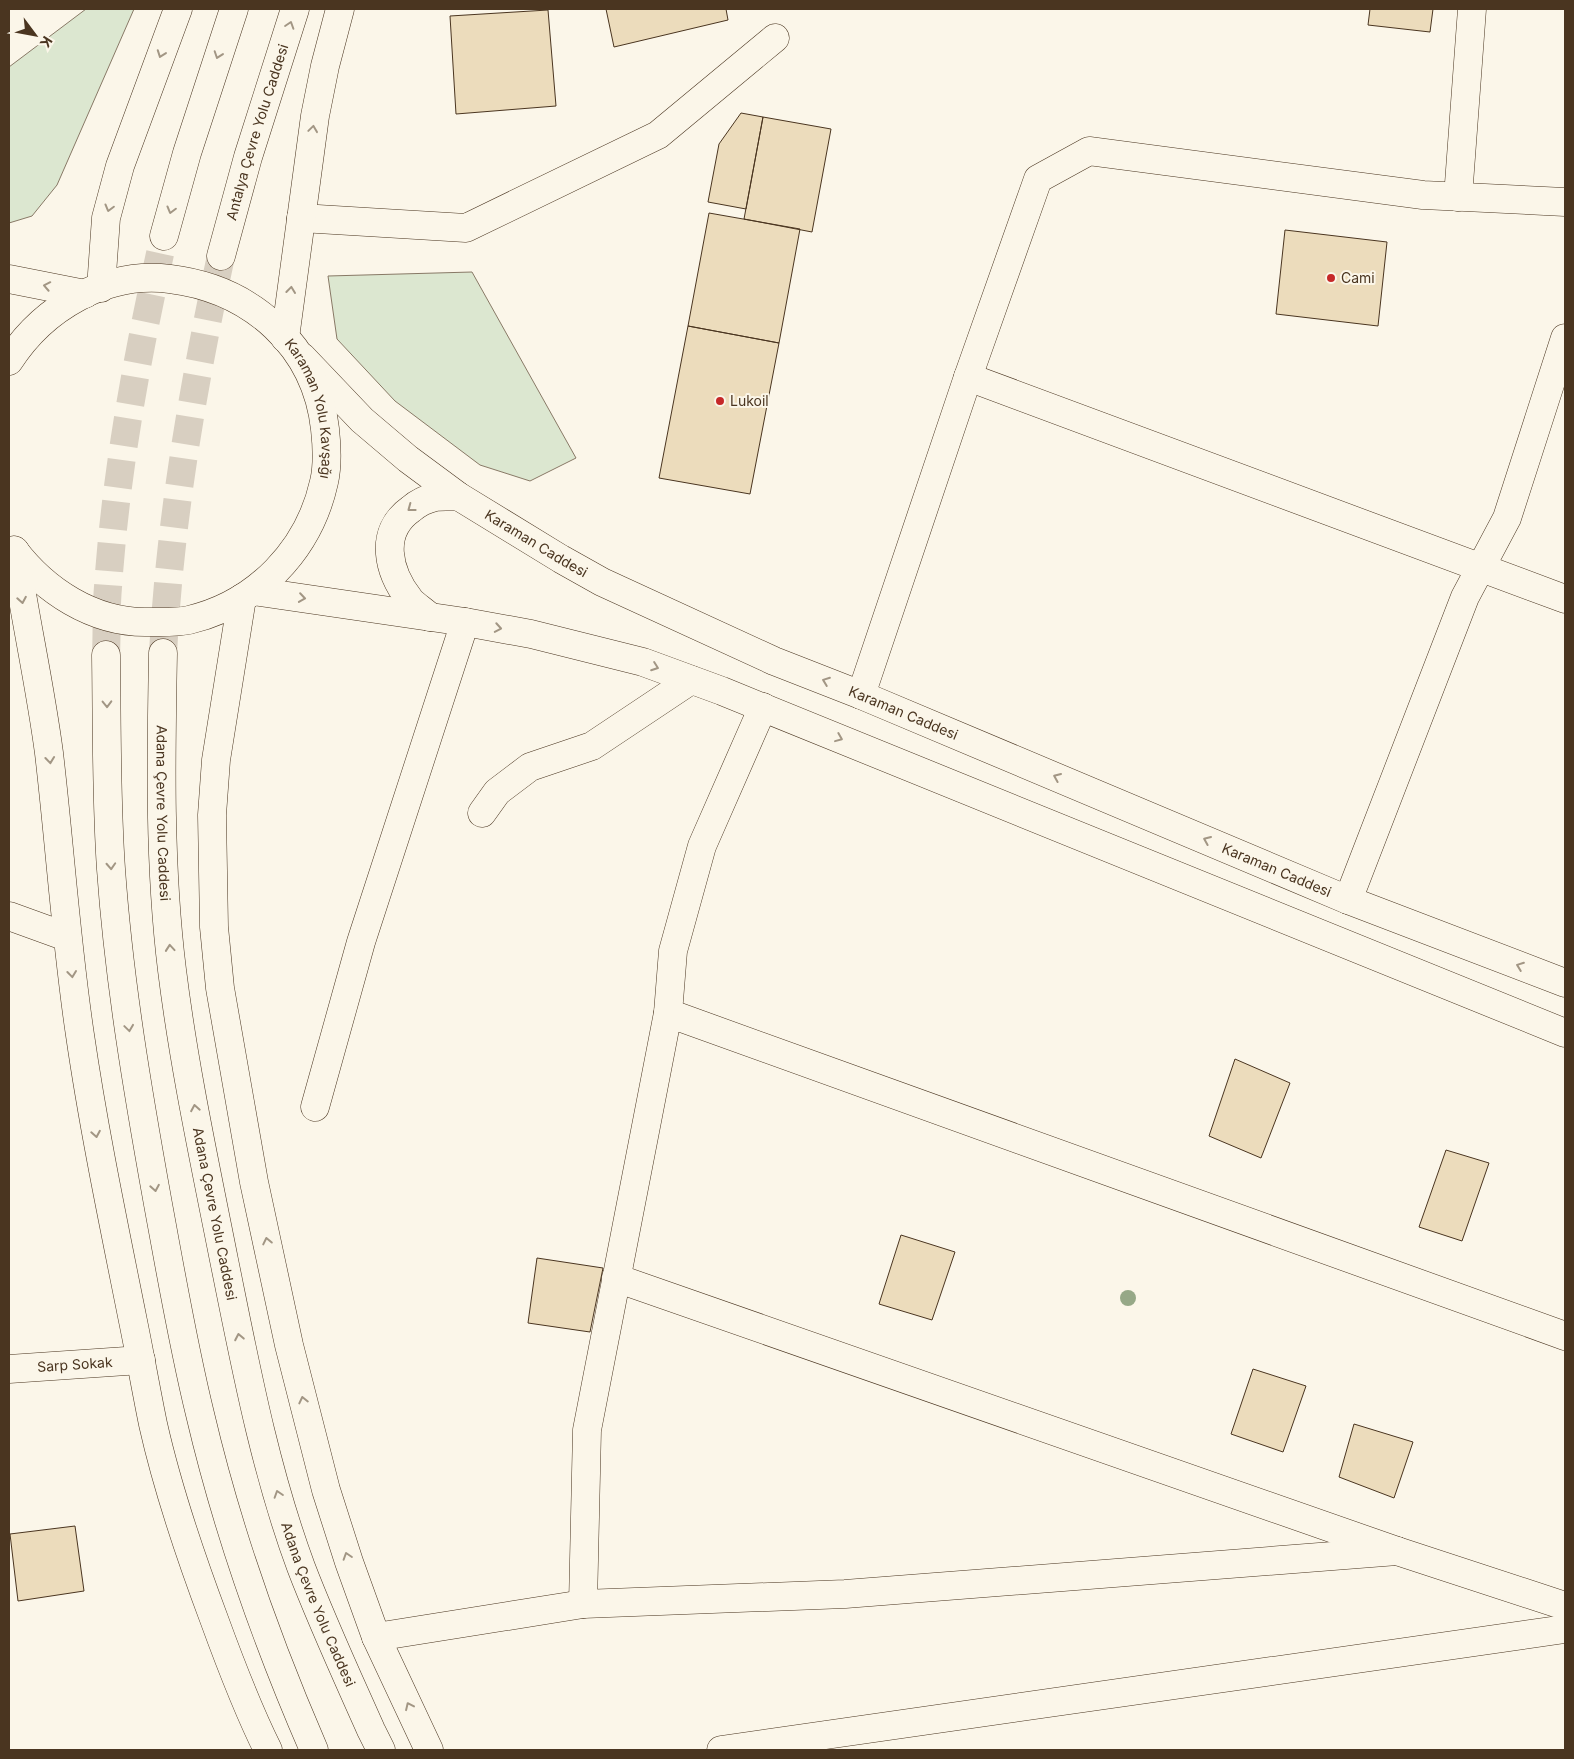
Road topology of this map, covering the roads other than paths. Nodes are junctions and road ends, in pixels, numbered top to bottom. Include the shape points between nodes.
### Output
1 (178, 9) edge
2 (234, 9) edge
3 (295, 9) edge
4 (340, 9) edge
5 (1472, 9) edge
6 (775, 38) dead end
7 (1458, 197) junction
8 (1565, 202) edge
9 (301, 218) junction
10 (164, 236) tunnel mouth
11 (221, 256) tunnel mouth
12 (9, 279) edge
13 (93, 290) junction
14 (1565, 338) edge
15 (291, 345) junction
16 (9, 361) edge
17 (968, 377) junction
18 (458, 496) junction
19 (12, 546) edge
20 (1480, 569) junction
21 (248, 595) junction
22 (1565, 599) edge
23 (430, 617) junction
24 (465, 622) junction
25 (163, 653) tunnel mouth
26 (106, 655) tunnel mouth
27 (691, 680) junction
28 (861, 695) junction
29 (763, 707) junction
30 (482, 814) dead end
31 (1348, 900) junction
32 (9, 916) edge
33 (67, 937) junction
34 (1565, 983) edge
35 (668, 1013) junction
36 (1565, 1033) edge
37 (315, 1107) dead end
38 (616, 1278) junction
39 (1565, 1336) edge
40 (141, 1360) junction
41 (9, 1369) edge
42 (1397, 1551) junction
43 (583, 1604) junction
44 (1565, 1606) edge
45 (1565, 1629) edge
46 (376, 1637) junction
47 (795, 1745) edge
48 (268, 1750) edge
49 (314, 1750) edge
50 (381, 1750) edge
51 (429, 1750) edge
52 (721, 1750) edge

1 -> 13 main road via 120,166 106,218
2 -> 10 main road
11 -> 3 main road, Antalya Çevre Yolu Caddesi
9 -> 4 main road via 324,66
5 - 7 main road
6 - 9 main road via 658,135 466,228
7 - 8 main road
7 - 17 main road via 1089,151 1038,179
15 -> 9 main road
13 -> 12 main road
13 - 15 main road, Karaman Yolu Kavşağı via 136,279 162,278 214,288 260,314
13 - 16 main road, Karaman Yolu Kavşağı via 42,321
14 - 20 main road via 1507,518
15 - 18 main road, Karaman Caddesi via 362,420
15 - 21 main road, Karaman Yolu Kavşağı via 313,382 323,414 327,447 325,480 316,512 300,543 279,569
17 - 20 main road
17 - 28 main road
18 -> 23 main road via 435,497 418,503 400,517 390,535 390,557 396,579 411,601
28 -> 18 main road, Karaman Caddesi via 774,661 628,594 561,559
19 - 21 main road, Karaman Yolu Kavşağı via 31,570 62,596 91,611 114,618 138,622 187,620 210,614
19 -> 33 main road via 41,696
20 - 22 main road
20 - 31 main road via 1465,597
21 -> 23 main road
46 -> 21 main road via 329,1499 307,1417 254,1182 220,988 214,918 212,815 216,760
23 - 24 main road
24 -> 27 main road via 593,649 643,662
24 - 37 main road via 361,942
50 -> 25 main road, Adana Çevre Yolu Caddesi via 301,1566 272,1477 244,1362 172,970 161,814
26 -> 49 main road via 108,797 117,938 138,1097 179,1316 200,1415 243,1564 270,1643
27 - 29 main road
27 - 30 main road via 592,746 530,767 497,792
31 -> 28 main road, Karaman Caddesi
29 - 35 main road via 702,846 673,951
29 -> 36 main road
34 -> 31 main road, Karaman Caddesi
32 - 33 main road
33 -> 40 main road via 103,1171
35 - 38 main road
35 - 39 main road
38 - 42 main road
38 - 43 main road via 587,1430
40 - 41 main road, Sarp Sokak
40 - 48 main road via 168,1485 193,1563 229,1660
42 - 43 main road via 845,1594
42 - 44 main road
43 - 46 main road
45 - 47 main road
51 -> 46 main road
47 - 52 main road

